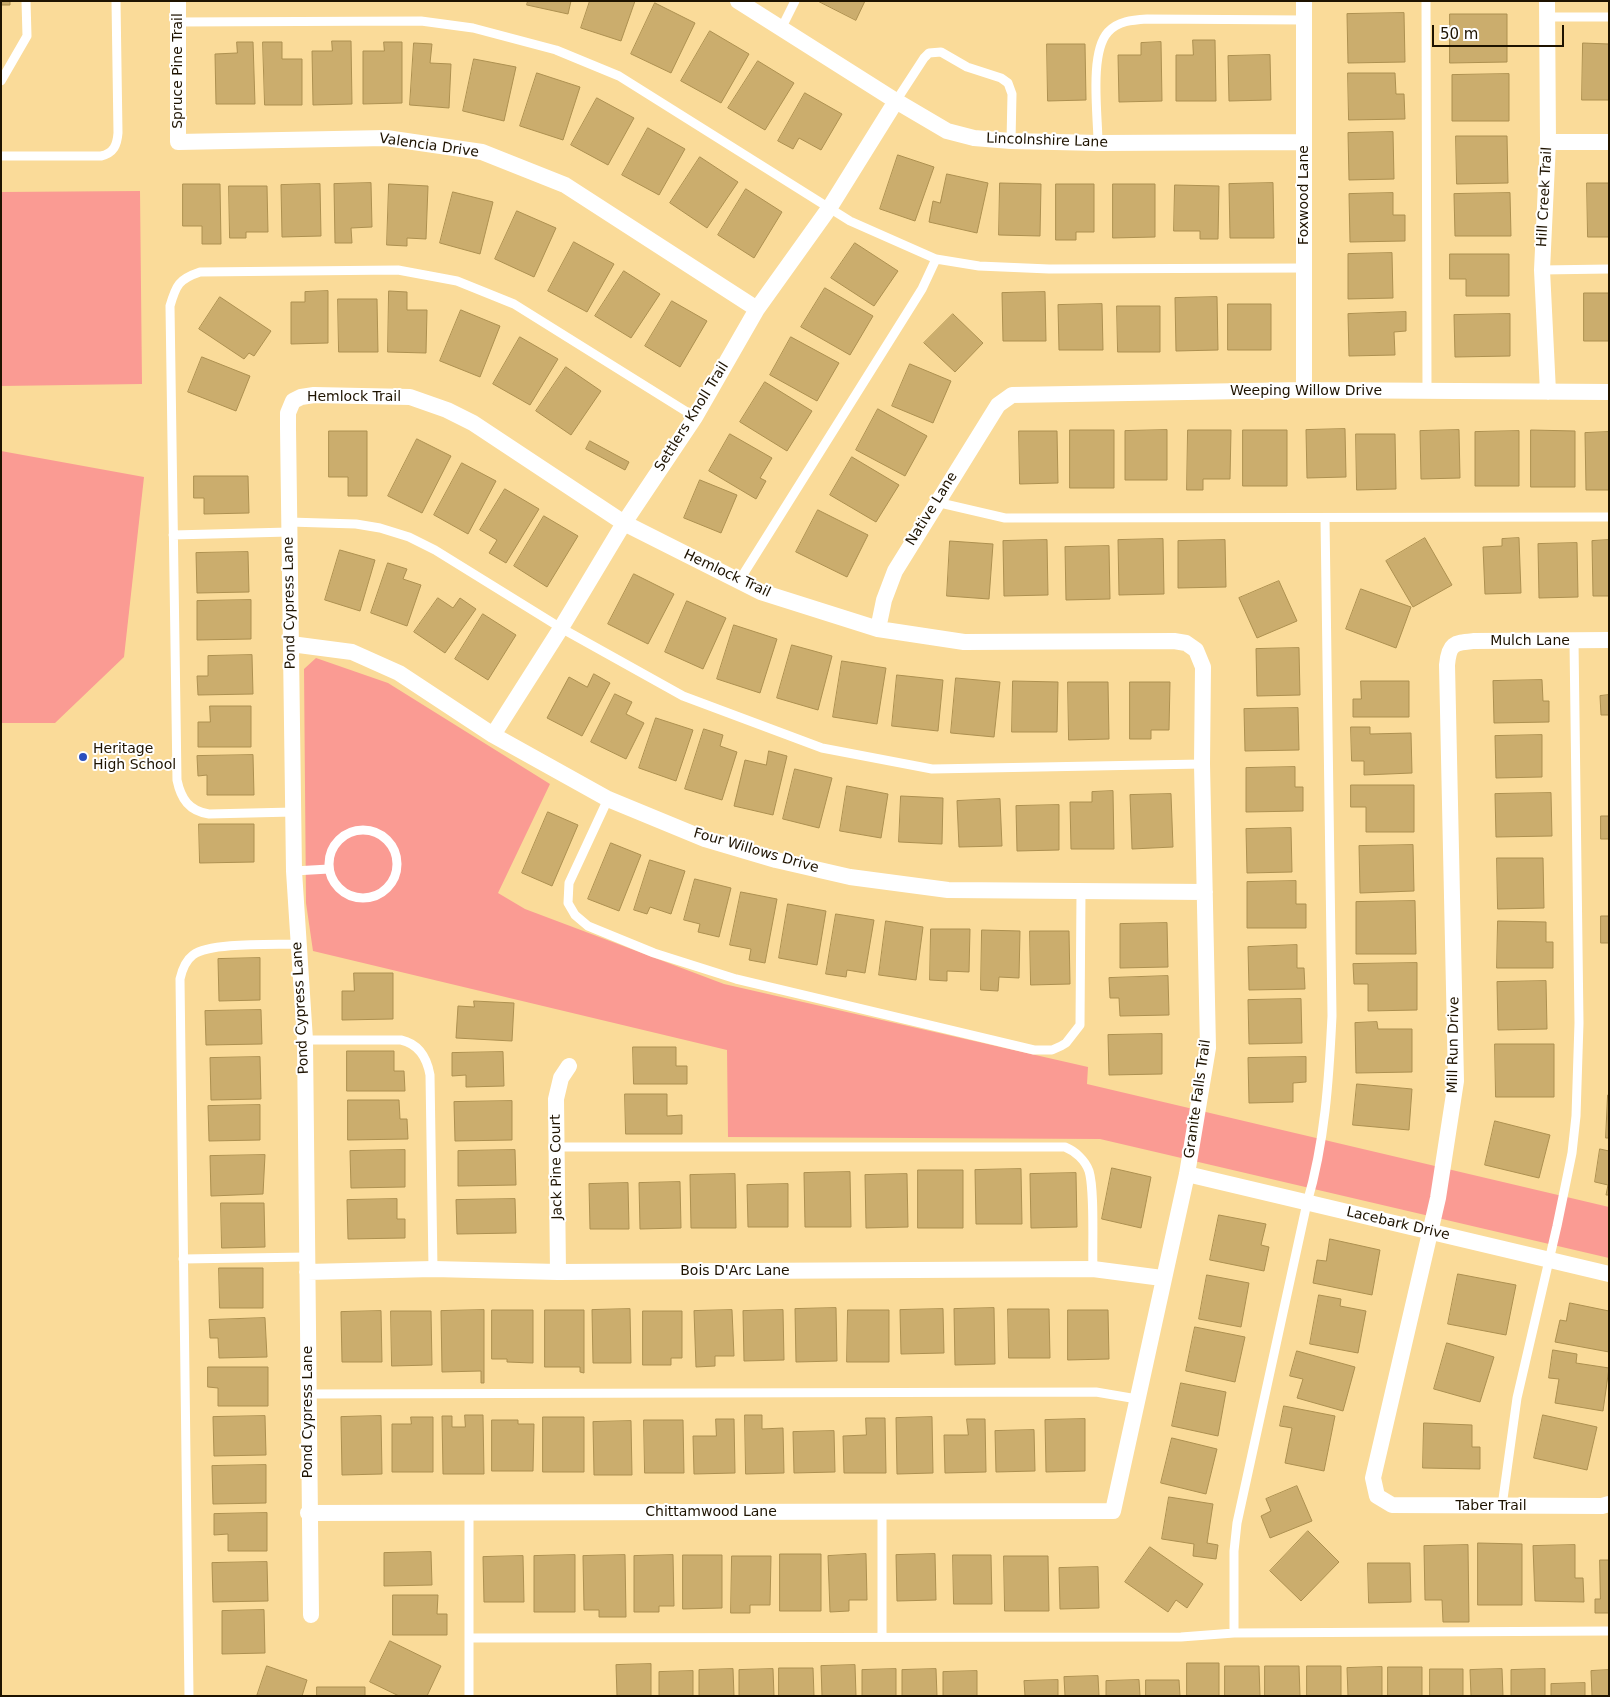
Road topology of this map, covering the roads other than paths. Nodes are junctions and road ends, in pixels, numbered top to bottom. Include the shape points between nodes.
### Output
1 (26, 1) edge
2 (116, 1) edge
3 (178, 1) edge
4 (738, 1) edge
5 (795, 1) edge
6 (1304, 1) edge
7 (1426, 1) edge
8 (1546, 9) edge
9 (1609, 17) edge
10 (1304, 20) junction
11 (178, 22) junction
12 (781, 29) junction
13 (1, 81) edge
14 (896, 101) junction
15 (1011, 141) junction
16 (178, 142) joint
17 (1304, 142) junction
18 (1548, 142) junction
19 (1609, 142) edge
20 (1098, 143) junction
21 (1, 156) edge
22 (830, 207) junction
23 (936, 259) junction
24 (1304, 268) junction
25 (1609, 269) edge
26 (1542, 270) junction
27 (757, 309) junction
28 (1304, 390) junction
29 (1427, 391) junction
30 (1548, 392) junction
31 (1609, 392) edge
32 (1005, 398) joint
33 (293, 401) joint
34 (695, 417) junction
35 (936, 502) junction
36 (1609, 517) edge
37 (1325, 518) junction
38 (624, 523) junction
39 (289, 527) junction
40 (172, 535) junction
41 (739, 581) junction
42 (561, 628) junction
43 (878, 629) junction
44 (1609, 640) edge
45 (1574, 641) junction
46 (291, 644) junction
47 (1452, 646) joint
48 (1196, 650) joint
49 (493, 735) junction
50 (1202, 764) junction
51 (608, 799) junction
52 (293, 812) junction
53 (329, 869) junction
54 (294, 871) junction
55 (1081, 892) junction
56 (1205, 892) junction
57 (298, 944) junction
58 (305, 1040) junction
59 (568, 1066) dead end
60 (557, 1147) junction
61 (1187, 1174) junction
62 (1307, 1203) junction
63 (1429, 1231) junction
64 (183, 1259) junction
65 (1549, 1260) junction
66 (308, 1265) junction
67 (433, 1269) junction
68 (1092, 1269) junction
69 (558, 1272) junction
70 (1609, 1274) edge
71 (1162, 1278) junction
72 (308, 1394) junction
73 (1137, 1399) junction
74 (1377, 1496) joint
75 (1609, 1504) edge
76 (1502, 1506) junction
77 (882, 1511) junction
78 (1113, 1511) joint
79 (308, 1513) junction
80 (469, 1513) junction
81 (311, 1615) dead end
82 (1609, 1631) edge
83 (1234, 1633) junction
84 (882, 1637) junction
85 (469, 1638) junction
86 (189, 1696) edge
87 (469, 1696) edge

1 - 13 lane via 27,36
2 - 21 lane via 118,133 115,147 101,156
3 - 11 street, Spruce Pine Trail
4 - 12 street, Lincolnshire Lane
5 - 12 lane
6 - 10 street, Foxwood Lane
7 - 29 lane
8 - 9 lane
8 - 18 street, Hill Creek Trail
10 - 17 street, Foxwood Lane
10 - 20 lane via 1147,19 1128,20 1114,27 1107,32 1098,52
11 - 16 street, Spruce Pine Trail
11 - 22 lane via 421,22 507,35 556,50 618,76
12 - 14 street, Lincolnshire Lane
14 - 15 street, Lincolnshire Lane via 947,131 974,138
14 - 15 lane via 924,58 929,53 941,52 967,67 1008,83 1012,94
14 - 22 street, Settlers Knoll Trail
15 - 20 street, Lincolnshire Lane
16 - 27 street, Valencia Drive via 386,138 482,152 565,185
17 - 20 street, Lincolnshire Lane
17 - 24 street, Foxwood Lane
18 - 19 street
18 - 26 street, Hill Creek Trail
22 - 23 lane via 850,221
22 - 27 street, Settlers Knoll Trail
23 - 24 lane via 979,266 1049,269
23 - 41 lane via 922,289
24 - 28 street, Foxwood Lane
25 - 26 lane
26 - 30 street, Hill Creek Trail
27 - 34 street, Settlers Knoll Trail
28 - 29 street, Weeping Willow Drive
28 - 32 street, Weeping Willow Drive via 1020,393
29 - 30 street, Weeping Willow Drive
30 - 31 street, Weeping Willow Drive
32 - 35 street, Native Lane
33 - 38 street, Hemlock Trail via 324,395 410,397 428,402 474,423
33 - 39 street, Pond Cypress Lane via 288,414
34 - 38 street, Settlers Knoll Trail
34 - 40 lane via 514,304 457,281 398,270 200,272 178,283 170,306
35 - 37 lane via 999,518
35 - 43 street, Native Lane via 895,571
36 - 37 lane
37 - 62 lane via 1332,1016 1328,1087 1317,1169
38 - 41 street, Hemlock Trail
38 - 42 street, Settlers Knoll Trail
39 - 40 lane
39 - 42 lane via 356,524 409,537
39 - 46 street, Pond Cypress Lane
40 - 52 lane via 179,792 187,804 202,813
41 - 43 street, Hemlock Trail via 761,592
42 - 49 street, Settlers Knoll Trail
42 - 50 lane via 683,696 822,748 932,769
43 - 48 street, Hemlock Trail via 964,642 1174,641 1186,643
44 - 45 street, Mulch Lane
45 - 47 street, Mulch Lane via 1474,640
45 - 65 lane via 1577,1091 1572,1153
46 - 49 street, Four Willows Drive via 352,652 399,673
46 - 52 street, Pond Cypress Lane
47 - 63 street, Mill Run Drive via 1447,665 1456,1081 1438,1198
48 - 50 street, Granite Falls Trail via 1203,666
49 - 51 street, Four Willows Drive
50 - 56 street, Granite Falls Trail
51 - 55 street, Four Willows Drive via 705,839 850,877 948,890
51 - 55 lane via 568,888 571,909 588,926 654,953 736,979 1034,1050 1052,1050 1061,1046 1080,1025
52 - 54 street, Pond Cypress Lane
53 - 53 lane via 340,889 353,896 368,898 388,887 396,874 398,859 387,839 374,831 358,830 344,836 334,846
53 - 54 lane
54 - 57 street, Pond Cypress Lane
55 - 56 street, Four Willows Drive
56 - 61 street, Granite Falls Trail via 1208,1048
57 - 58 street, Pond Cypress Lane
57 - 64 lane via 207,949 192,956 182,969
58 - 66 street, Pond Cypress Lane
58 - 67 lane via 401,1040 424,1056 430,1075
59 - 60 street, Jack Pine Court via 558,1087
60 - 68 lane via 1065,1147 1074,1151 1089,1174
60 - 69 street, Jack Pine Court
61 - 62 street, Lacebark Drive
61 - 71 street, Granite Falls Trail
62 - 63 street, Lacebark Drive
62 - 83 lane via 1237,1523
63 - 65 street, Lacebark Drive
63 - 74 street, Mill Run Drive via 1373,1472
64 - 66 lane
64 - 86 lane
65 - 70 street, Lacebark Drive
65 - 76 lane via 1517,1398
66 - 67 street, Bois D'Arc Lane
66 - 72 street, Pond Cypress Lane
67 - 69 street, Bois D'Arc Lane
68 - 69 street, Bois D'Arc Lane
68 - 71 street, Bois D'Arc Lane
71 - 73 street, Granite Falls Trail
72 - 73 lane via 1096,1392
72 - 79 street, Pond Cypress Lane
73 - 78 street, Granite Falls Trail
74 - 76 street, Taber Trail via 1399,1506
75 - 76 street, Taber Trail
77 - 78 street, Chittamwood Lane
77 - 80 street, Chittamwood Lane
77 - 84 lane
79 - 80 street, Chittamwood Lane
79 - 81 street, Pond Cypress Lane
80 - 85 lane
82 - 83 lane
83 - 84 lane via 1181,1637
84 - 85 lane
85 - 87 lane

